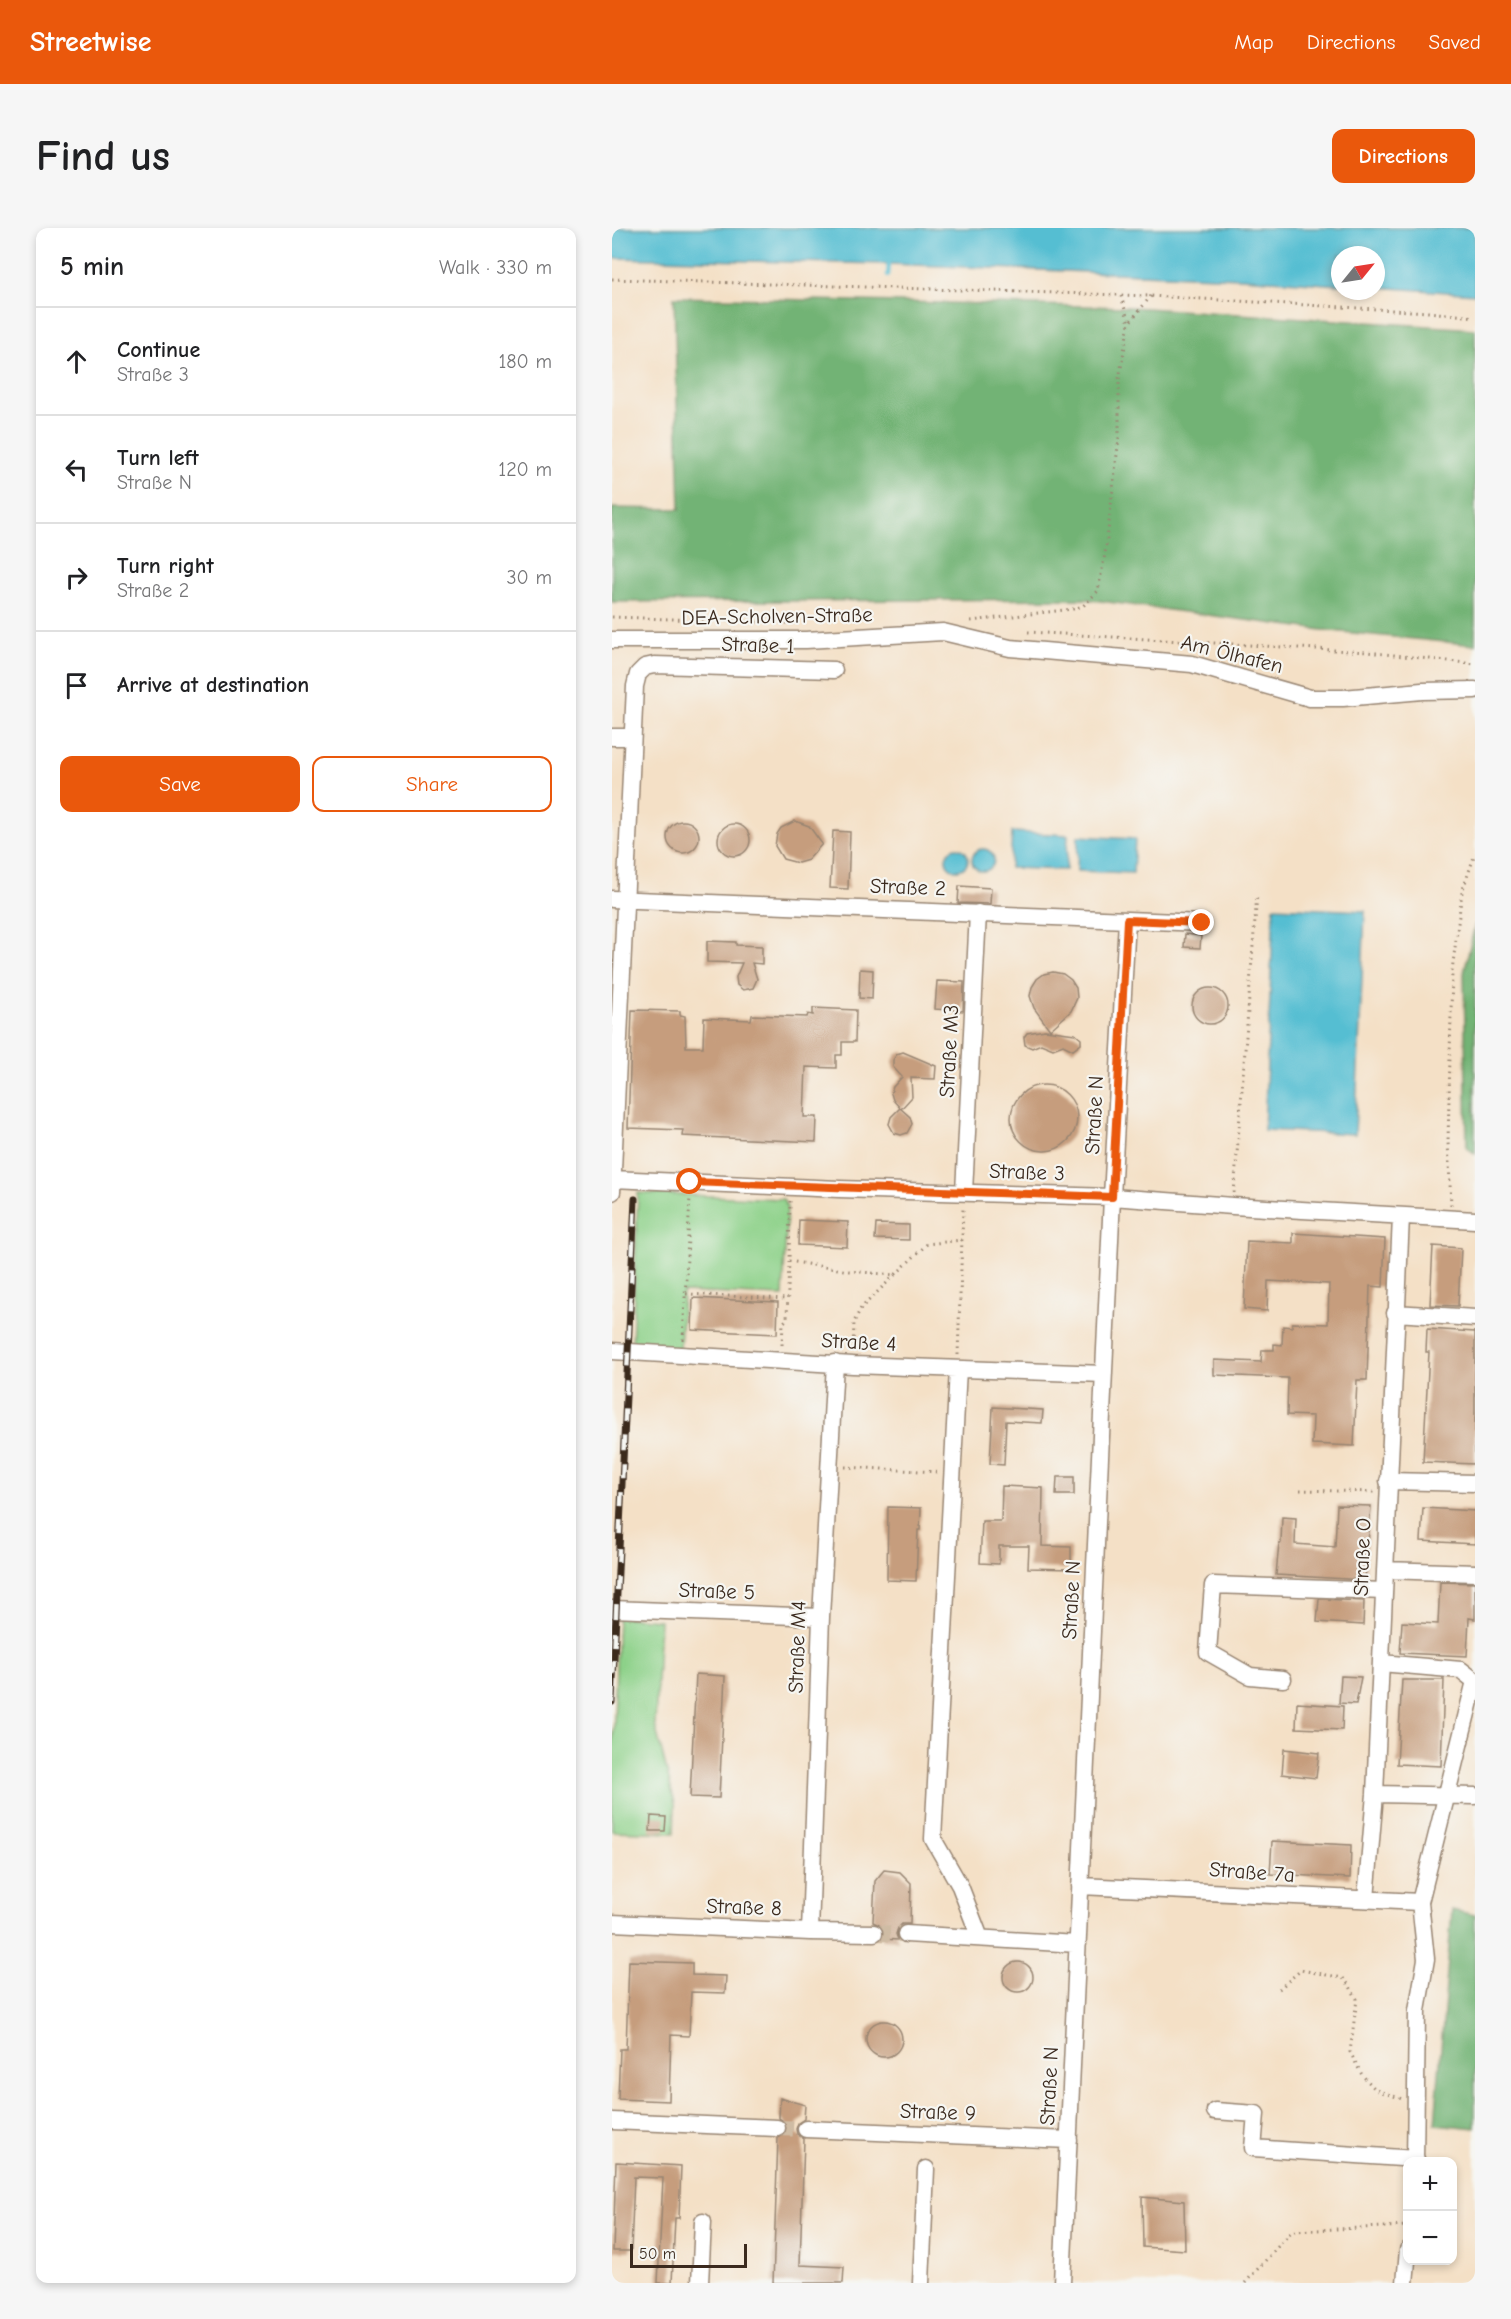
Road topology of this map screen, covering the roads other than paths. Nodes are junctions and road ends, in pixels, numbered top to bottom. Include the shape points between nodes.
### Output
1 (943, 632) joint
2 (612, 640) edge
3 (834, 670) dead end
4 (1475, 690) edge
5 (612, 737) edge
6 (632, 737) junction
7 (619, 900) edge
8 (978, 912) junction
9 (1127, 920) junction
10 (1202, 923) dead end
11 (612, 1179) edge
12 (612, 1192) edge
13 (964, 1192) junction
14 (1112, 1197) junction
15 (1401, 1216) junction
16 (1475, 1220) edge
17 (1395, 1313) junction
18 (1475, 1318) edge
19 (612, 1351) edge
20 (835, 1364) junction
21 (958, 1369) junction
22 (1104, 1374) junction
23 (1475, 1483) edge
24 (1388, 1487) junction
25 (1384, 1570) junction
26 (1475, 1573) edge
27 (1383, 1592) junction
28 (612, 1609) edge
29 (821, 1617) junction
30 (1381, 1663) junction
31 (1283, 1679) dead end
32 (1472, 1711) edge
33 (1375, 1794) junction
34 (1448, 1796) junction
35 (1475, 1796) edge
36 (1080, 1886) junction
37 (1366, 1899) junction
38 (1420, 1902) junction
39 (612, 1923) edge
40 (810, 1932) junction
41 (874, 1933) tunnel mouth
42 (906, 1934) tunnel mouth
43 (980, 1938) junction
44 (1078, 1944) junction
45 (1215, 2111) dead end
46 (612, 2121) edge
47 (777, 2128) tunnel mouth
48 (806, 2129) tunnel mouth
49 (1069, 2140) junction
50 (1415, 2157) edge
51 (1403, 2159) edge
52 (926, 2169) dead end
53 (703, 2222) dead end
54 (1406, 2265) edge
55 (700, 2283) edge
56 (921, 2283) edge
57 (1062, 2283) edge
58 (1405, 2283) edge

1 - 2 street, DEA-Scholven-Straße via 806,640
1 - 4 street, Am Ölhafen via 1010,648 1192,664 1310,698
3 - 6 street, Straße 1 via 645,667 635,686
5 - 6 street
6 - 7 street
7 - 8 street, Straße 2
7 - 11 street
8 - 9 street, Straße 2
8 - 13 street, Straße M3
9 - 10 street, Straße 2
9 - 14 street, Straße N
11 - 12 street
11 - 13 street, Straße 3
13 - 14 street, Straße 3
14 - 15 street, Straße 3
14 - 22 street, Straße N
15 - 16 street, Straße 3
15 - 17 street, Straße O
17 - 18 street
17 - 24 street, Straße O
19 - 20 street, Straße 4
20 - 21 street, Straße 4
20 - 29 street, Straße M4
21 - 22 street, Straße 4
21 - 43 street via 933,1839 960,1886
22 - 36 street, Straße N
23 - 24 street
24 - 25 street, Straße O
25 - 26 street
25 - 27 street, Straße O
27 - 30 street, Straße O
27 - 31 street via 1213,1585 1208,1652 1250,1676
28 - 29 street, Straße 5
29 - 40 street, Straße M4
30 - 32 street via 1461,1670 1475,1681
30 - 33 street, Straße O
32 - 34 street
33 - 34 street
33 - 37 street, Straße O
34 - 35 street
34 - 38 street
36 - 37 street, Straße 7a
36 - 44 street, Straße N
37 - 38 street, Straße 7a
38 - 50 street via 1426,1959 1416,2011
39 - 40 street, Straße 8
40 - 41 street, Straße 8
42 - 43 street
43 - 44 street
44 - 49 street, Straße N
45 - 51 street via 1256,2114 1253,2148
46 - 47 street
48 - 49 street, Straße 9
49 - 57 street, Straße N
52 - 56 street
53 - 55 street
54 - 58 street

